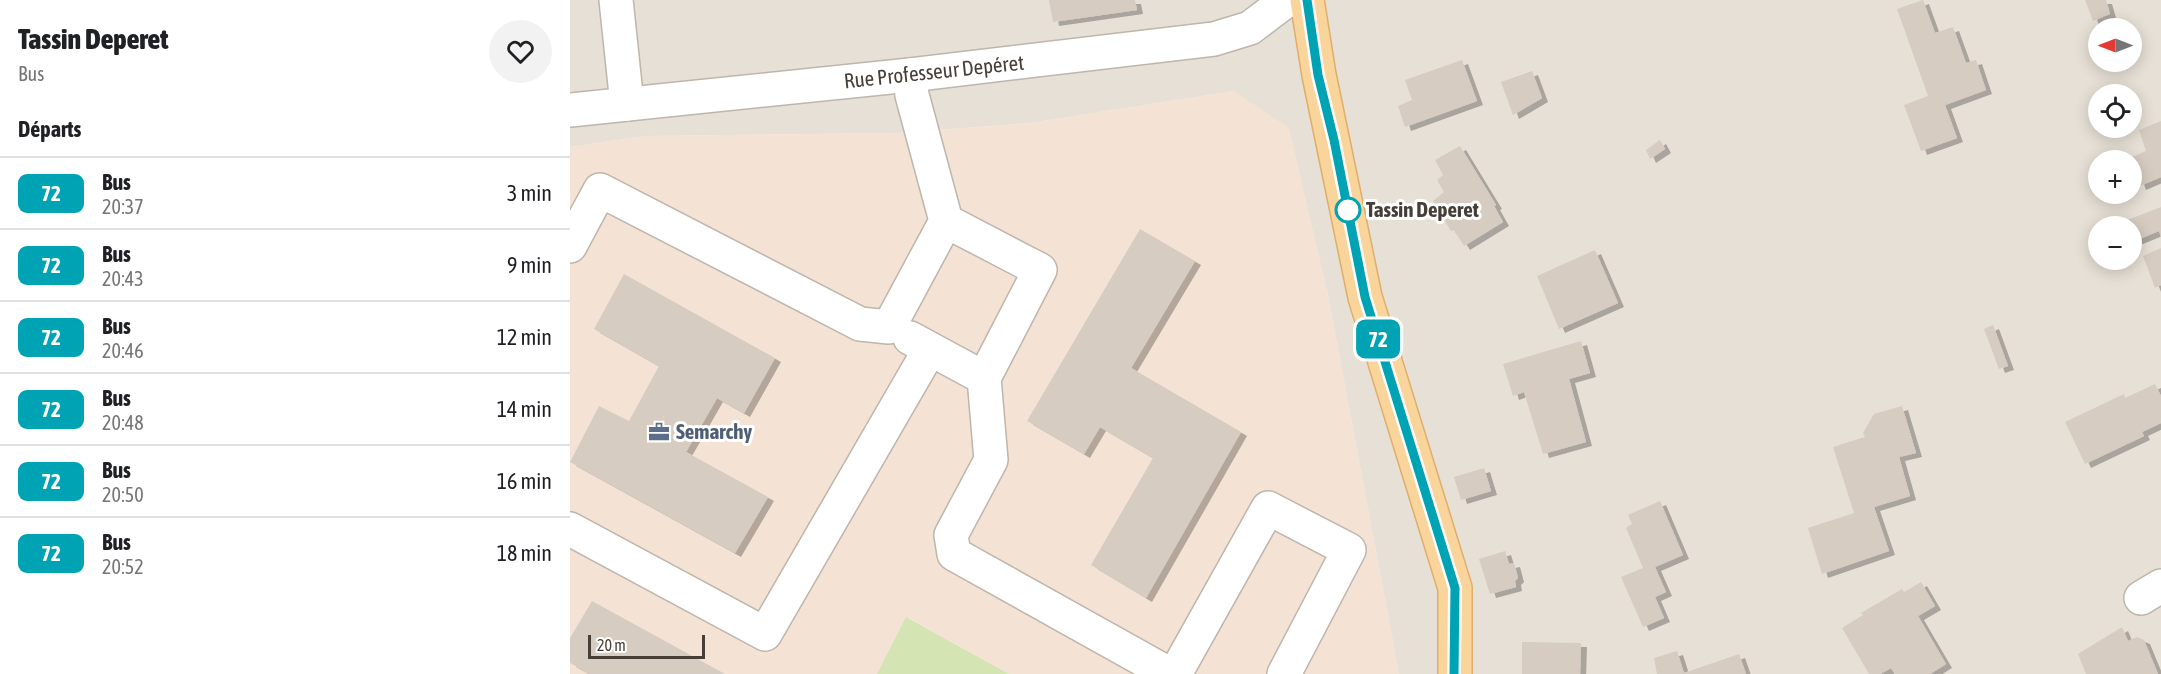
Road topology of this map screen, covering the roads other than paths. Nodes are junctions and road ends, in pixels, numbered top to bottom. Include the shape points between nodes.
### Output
1 (616, 0) edge
2 (1287, 0) edge
3 (1307, 0) edge
4 (910, 75) junction
5 (627, 104) junction
6 (570, 110) edge
7 (946, 221) junction
8 (570, 246) edge
9 (889, 327) junction
10 (930, 349) junction
11 (984, 378) junction
12 (570, 529) edge
13 (1169, 674) edge
14 (1175, 674) edge
15 (1284, 674) edge
16 (1455, 674) edge

1 - 5 street
2 - 4 street, Rue Professeur Depéret via 1250,28 1214,39
3 - 16 main road via 1318,75 1365,297 1455,588
4 - 5 street, Rue Professeur Depéret
4 - 7 street
5 - 6 street, Rue Professeur Depéret
7 - 9 street
7 - 11 street via 1040,270
8 - 9 street via 600,190 860,324
9 - 10 street
10 - 11 street
10 - 12 street via 765,634
11 - 13 street via 991,460 951,535 954,554
14 - 15 street via 1268,508 1349,550

